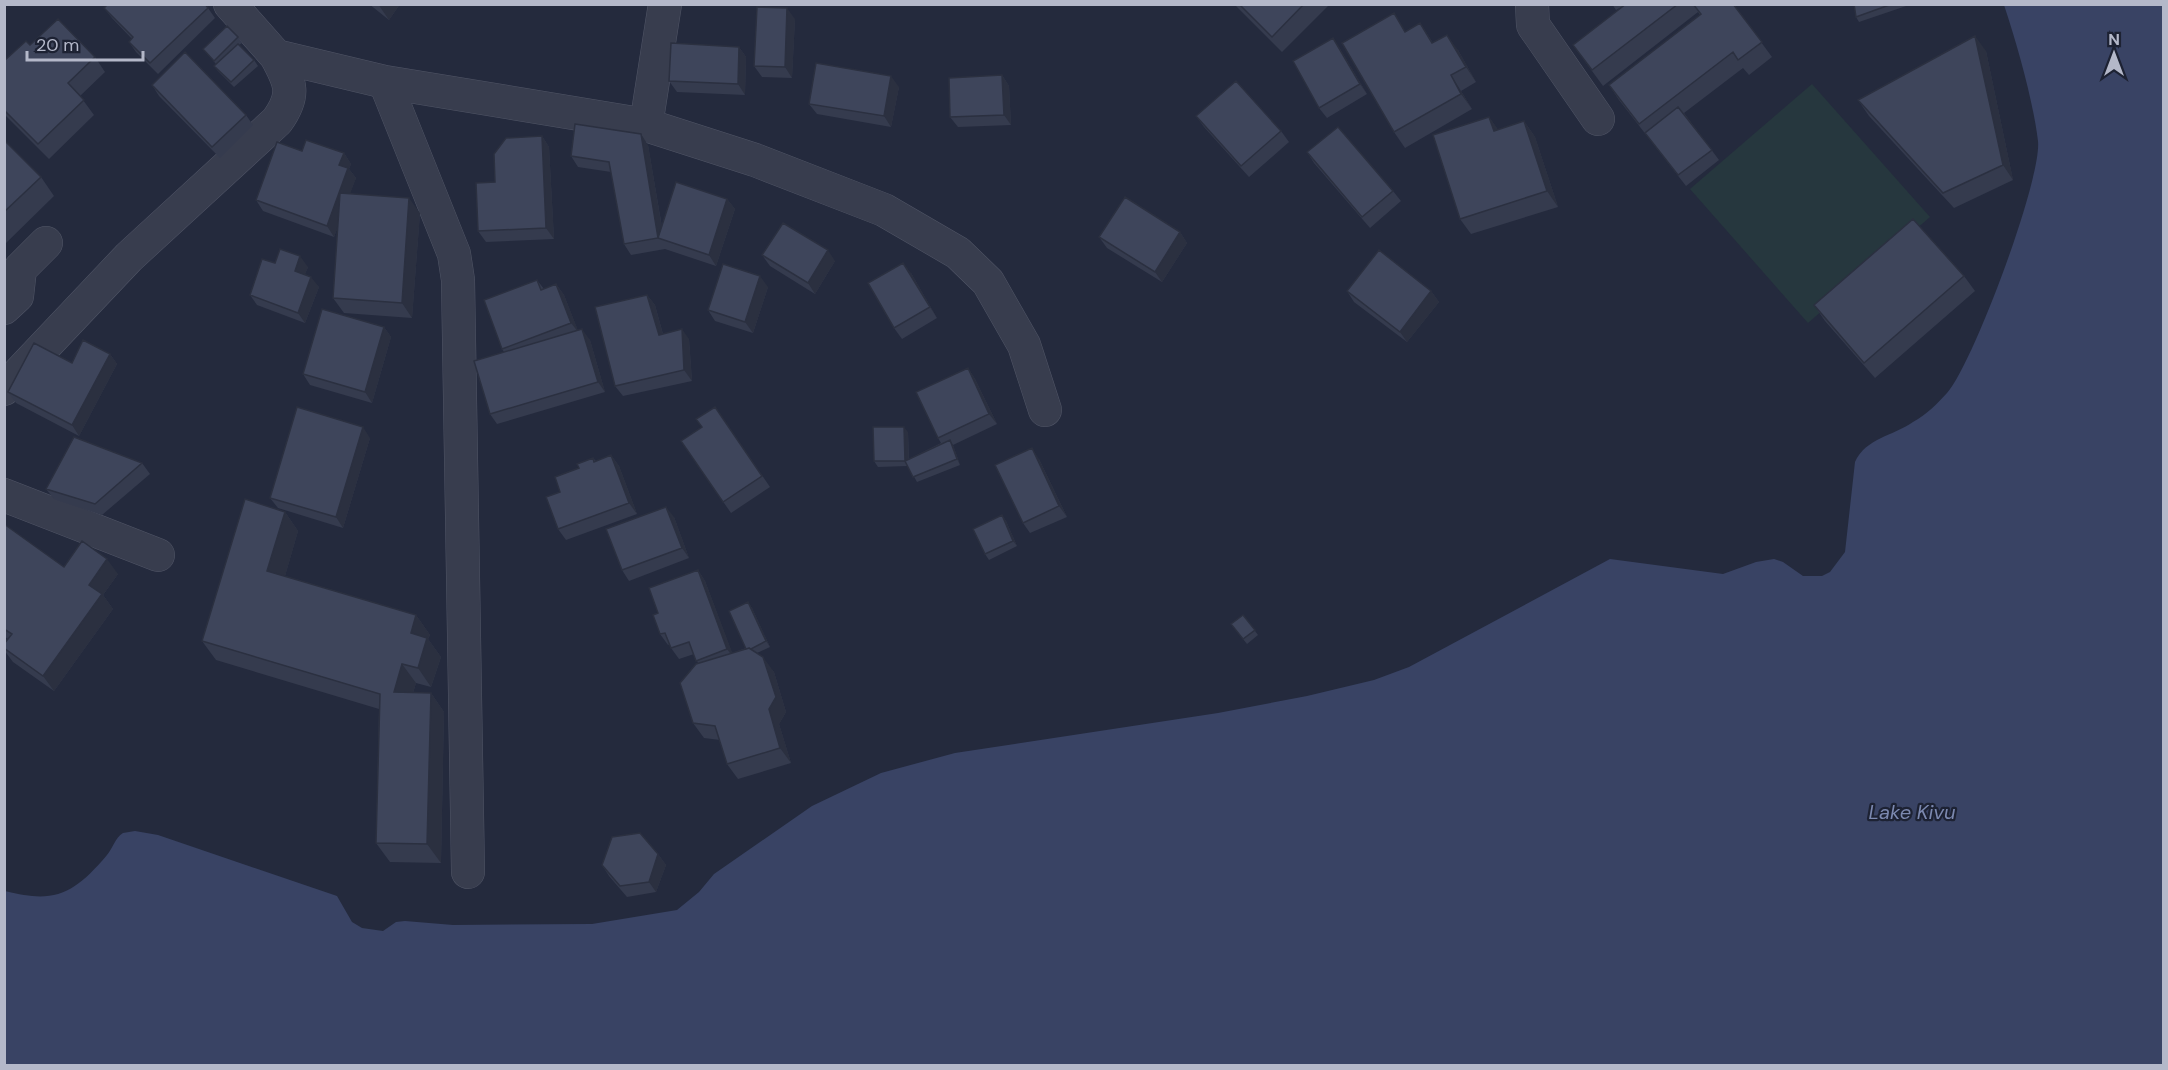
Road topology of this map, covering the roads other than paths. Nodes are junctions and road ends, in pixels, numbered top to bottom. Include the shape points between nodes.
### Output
1 (230, 4) edge
2 (665, 4) edge
3 (1532, 4) edge
4 (276, 56) junction
5 (385, 82) junction
6 (1598, 119) dead end
7 (646, 125) junction
8 (46, 243) dead end
9 (4, 308) edge
10 (4, 389) edge
11 (1045, 410) dead end
12 (4, 495) edge
13 (158, 555) dead end
14 (468, 872) dead end

1 - 4 street
2 - 7 street
3 - 6 street via 1533,25
4 - 5 street
4 - 10 street via 288,77 290,94 277,121 129,257
5 - 7 street
5 - 14 street via 447,233 458,280
7 - 11 street via 755,160 884,210 958,253 988,282 1008,313 1024,345
8 - 9 street via 20,269 17,296
12 - 13 street

